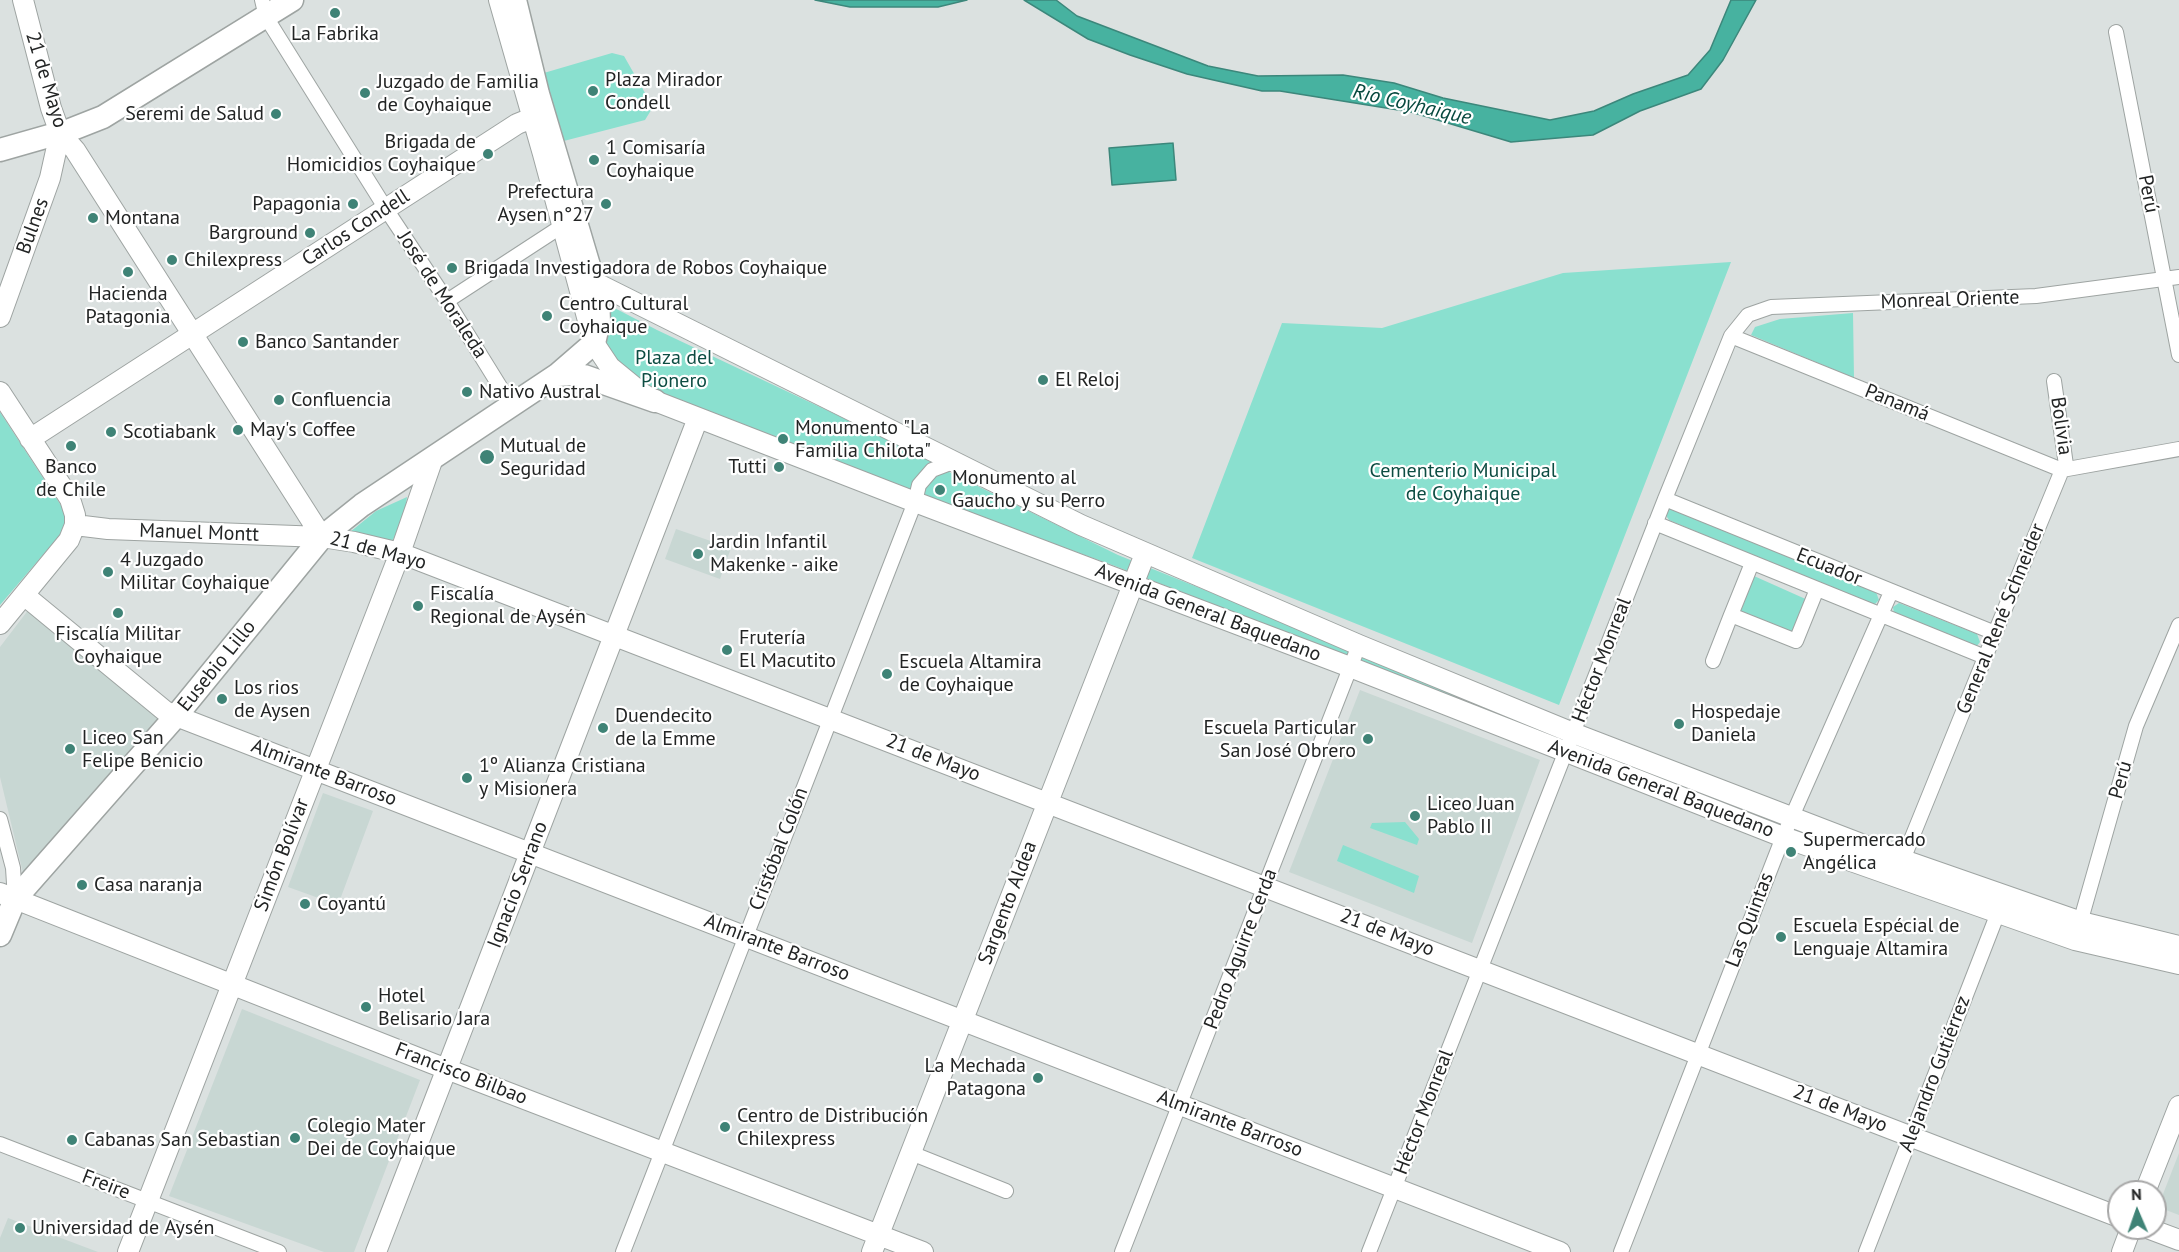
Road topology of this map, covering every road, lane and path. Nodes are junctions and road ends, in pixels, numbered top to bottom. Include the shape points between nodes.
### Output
1 (23, 0) edge
2 (292, 0) edge
3 (499, 0) edge
4 (515, 0) edge
5 (264, 8) edge
6 (2116, 32) dead end
7 (538, 115) junction
8 (60, 133) junction
9 (0, 150) edge
10 (90, 174) junction
11 (50, 178) junction
12 (386, 209) junction
13 (562, 226) junction
14 (2172, 279) edge
15 (594, 282) junction
16 (447, 301) junction
17 (0, 317) edge
18 (193, 334) junction
19 (1731, 336) junction
20 (594, 343) junction
21 (2179, 356) edge
22 (557, 375) junction
23 (2054, 381) dead end
24 (0, 392) edge
25 (655, 400) junction
26 (512, 406) junction
27 (698, 418) junction
28 (30, 439) junction
29 (2179, 449) edge
30 (433, 458) junction
31 (953, 462) junction
32 (2062, 470) junction
33 (1665, 499) junction
34 (915, 502) junction
35 (1655, 523) junction
36 (75, 525) junction
37 (322, 537) junction
38 (400, 553) junction
39 (1144, 554) junction
40 (1752, 563) junction
41 (1133, 584) junction
42 (1817, 589) junction
43 (1891, 592) junction
44 (24, 595) junction
45 (1731, 615) junction
46 (1881, 615) junction
47 (0, 624) edge
48 (2179, 625) edge
49 (1995, 633) junction
50 (615, 635) junction
51 (1359, 645) junction
52 (1985, 657) junction
53 (1713, 661) dead end
54 (1350, 668) junction
55 (176, 716) junction
56 (830, 718) junction
57 (1573, 733) junction
58 (1564, 752) junction
59 (315, 770) junction
60 (1048, 802) junction
61 (1792, 818) junction
62 (0, 819) edge
63 (1783, 837) junction
64 (531, 853) junction
65 (1899, 869) junction
66 (1265, 886) junction
67 (2005, 895) junction
68 (8, 896) edge
69 (1997, 914) junction
70 (2078, 931) junction
71 (0, 935) edge
72 (745, 936) junction
73 (2179, 946) edge
74 (2179, 964) edge
75 (1479, 969) junction
76 (232, 984) junction
77 (963, 1021) junction
78 (1698, 1054) junction
79 (448, 1068) junction
80 (1180, 1105) junction
81 (2179, 1106) edge
82 (1911, 1137) junction
83 (0, 1144) edge
84 (662, 1151) junction
85 (911, 1153) junction
86 (2150, 1180) edge
87 (1394, 1188) junction
88 (1006, 1191) dead end
89 (147, 1201) junction
90 (2107, 1212) edge
91 (876, 1244) edge
92 (128, 1252) edge
93 (279, 1252) edge
94 (376, 1252) edge
95 (623, 1252) edge
96 (923, 1252) edge
97 (1122, 1252) edge
98 (1369, 1252) edge
99 (1560, 1252) edge
100 (1621, 1252) edge
101 (1866, 1252) edge

1 - 8 street, 21 de Mayo
2 - 5 main road
3 - 7 street, Avenida General Baquedano
4 - 7 main road, Avenida General Baquedano
5 - 8 main road via 103,117
5 - 12 street, José de Moraleda
6 - 14 street, Perú
7 - 12 street, Carlos Condell via 517,124
7 - 13 street, Avenida General Baquedano
7 - 15 main road, Avenida General Baquedano
8 - 9 main road
8 - 10 street, 21 de Mayo
8 - 11 street, Bulnes
10 - 11 street via 68,170
10 - 18 street, 21 de Mayo
11 - 17 street, Bulnes
12 - 16 street, José de Moraleda
12 - 18 street, Carlos Condell
13 - 16 street
13 - 20 street, Avenida General Baquedano
14 - 19 street, Monreal Oriente via 2036,296 1771,307 1748,315
14 - 21 street, Perú
15 - 20 main road via 599,312
15 - 31 street, Avenida General Baquedano
16 - 26 street, José de Moraleda
18 - 28 street, Carlos Condell
18 - 37 street, 21 de Mayo
19 - 32 street, Panamá
19 - 33 street, Héctor Monreal
20 - 22 main road, Eusebio Lillo
20 - 25 street, Avenida General Baquedano via 620,377
22 - 25 main road via 584,376
22 - 26 main road, Eusebio Lillo
23 - 32 street, Bolivia via 2066,465
24 - 28 street
25 - 27 street, Avenida General Baquedano
26 - 30 main road, Eusebio Lillo
27 - 34 street, Avenida General Baquedano
27 - 50 street, Ignacio Serrano
28 - 36 street via 70,499
29 - 32 street
30 - 37 main road, Eusebio Lillo via 362,504
30 - 38 street, Simón Bolívar
31 - 34 street, Cristóbal Colón via 927,474 919,485
31 - 39 street, Avenida General Baquedano
32 - 49 street, General René Schneider
33 - 35 street, Héctor Monreal
33 - 43 street, Ecuador
34 - 41 street, Avenida General Baquedano
34 - 56 street, Cristóbal Colón
35 - 40 street, Ecuador
35 - 57 street, Héctor Monreal
36 - 37 street, Manuel Montt
36 - 44 street via 69,540
37 - 38 street, 21 de Mayo
37 - 55 main road, Eusebio Lillo
38 - 50 street, 21 de Mayo
38 - 59 street, Simón Bolívar
39 - 41 street, Sargento Aldea
39 - 51 street, Avenida General Baquedano
40 - 42 street, Ecuador
40 - 45 street
41 - 54 street, Avenida General Baquedano
41 - 60 street, Sargento Aldea
42 - 45 street via 1796,641
42 - 46 street, Ecuador
43 - 46 street, Las Quintas
43 - 49 street, Ecuador
44 - 47 street
44 - 55 street, Almirante Barroso
45 - 53 street
46 - 52 street, Ecuador
46 - 61 street, Las Quintas
48 - 70 street, Perú via 2136,726
49 - 52 street, General René Schneider
50 - 56 street, 21 de Mayo
50 - 64 street, Ignacio Serrano
51 - 54 street, Pedro Aguirre Cerda
51 - 57 street, Avenida General Baquedano
52 - 65 street, General René Schneider
54 - 58 street, Avenida General Baquedano
54 - 66 street, Pedro Aguirre Cerda
55 - 59 street, Almirante Barroso
55 - 68 main road, Eusebio Lillo
56 - 60 street, 21 de Mayo
56 - 72 street, Cristóbal Colón
57 - 58 street, Héctor Monreal
57 - 61 street, Avenida General Baquedano
58 - 63 street, Avenida General Baquedano
58 - 75 street, Héctor Monreal
59 - 64 street, Almirante Barroso
59 - 76 street, Simón Bolívar
60 - 66 street, 21 de Mayo
60 - 77 street, Sargento Aldea
61 - 63 street, Las Quintas
61 - 65 street, Avenida General Baquedano
62 - 68 street via 13,868
63 - 65 street, Avenida General Baquedano
63 - 78 street, Las Quintas
64 - 72 street, Almirante Barroso
64 - 79 street, Ignacio Serrano
65 - 67 street, Avenida General Baquedano
65 - 69 street, Avenida General Baquedano
66 - 75 street, 21 de Mayo
66 - 80 street, Pedro Aguirre Cerda
67 - 69 street, Alejandro Gutiérrez
67 - 70 street, Avenida General Baquedano
68 - 71 main road, Eusebio Lillo
68 - 76 street, Francisco Bilbao
69 - 70 street, Avenida General Baquedano
69 - 82 street, Alejandro Gutiérrez
70 - 73 street, Avenida General Baquedano
70 - 74 street, Avenida General Baquedano
72 - 77 street, Almirante Barroso
72 - 84 street, Cristóbal Colón
75 - 78 street, 21 de Mayo
75 - 87 street, Héctor Monreal
76 - 79 street, Francisco Bilbao
76 - 89 street, Simón Bolívar
77 - 80 street, Almirante Barroso
77 - 85 street, Sargento Aldea
78 - 82 street, 21 de Mayo
78 - 100 street, Las Quintas
79 - 84 street, Francisco Bilbao
79 - 94 street, Ignacio Serrano
80 - 87 street, Almirante Barroso
80 - 97 street, Pedro Aguirre Cerda
81 - 86 street
82 - 90 street, 21 de Mayo
82 - 101 street, Alejandro Gutiérrez
83 - 89 street, Freire
84 - 91 street, Francisco Bilbao
84 - 95 street, Cristóbal Colón
85 - 88 street
85 - 91 street, Sargento Aldea
87 - 98 street, Héctor Monreal
87 - 99 street, Almirante Barroso
89 - 92 street, Simón Bolívar
89 - 93 street, Freire
91 - 96 street, Francisco Bilbao

